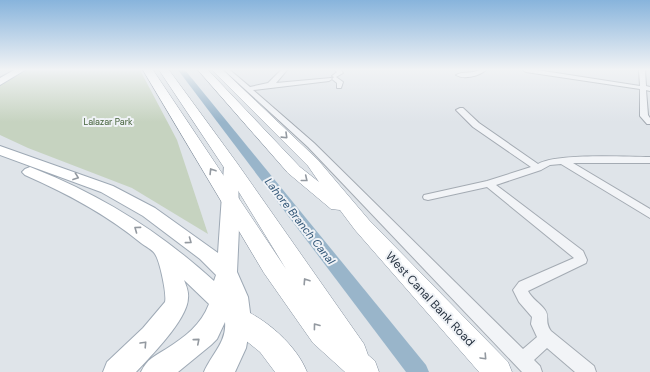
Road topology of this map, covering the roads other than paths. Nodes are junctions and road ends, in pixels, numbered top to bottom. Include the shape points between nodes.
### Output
1 (159, 87) edge
2 (176, 87) edge
3 (220, 87) edge
4 (235, 87) edge
5 (255, 87) edge
6 (636, 87) edge
7 (248, 89) joint
8 (646, 89) edge
9 (460, 110) dead end
10 (650, 122) edge
11 (0, 150) edge
12 (650, 160) edge
13 (0, 161) edge
14 (563, 161) junction
15 (231, 166) junction
16 (538, 168) junction
17 (489, 184) junction
18 (428, 197) dead end
19 (230, 200) junction
20 (650, 214) edge
21 (362, 225) junction
22 (164, 249) junction
23 (227, 273) junction
24 (230, 311) junction
25 (547, 338) junction
26 (522, 360) junction
27 (117, 372) edge
28 (155, 372) edge
29 (218, 372) edge
30 (294, 372) edge
31 (365, 372) edge
32 (498, 372) edge
33 (534, 372) edge
34 (588, 372) edge

19 -> 1 highway
2 - 15 highway
3 -> 21 highway via 294,170
4 -> 21 highway via 313,163
5 - 7 street
6 - 8 street
7 - 26 street via 311,145
8 - 10 street via 644,116
9 - 16 street via 476,125
11 -> 23 main road via 107,189 149,212 207,254
12 - 14 street
22 -> 13 main road via 111,211 81,194
14 - 16 street via 548,162
14 - 20 street
15 - 19 main road
31 -> 15 highway
16 - 17 street
17 - 18 street
17 - 25 street via 579,254 581,260 520,290 540,315 539,324
19 - 23 main road
31 -> 19 highway via 322,334 272,267
21 -> 32 highway, West Canal Bank Road
22 - 24 main road
27 -> 22 main road via 165,321 177,301 176,286
23 - 24 main road
28 -> 24 main road via 188,349 207,332 216,319
24 - 29 main road via 233,348
24 - 30 highway via 270,343
25 - 26 street
25 - 34 street
26 - 33 street

